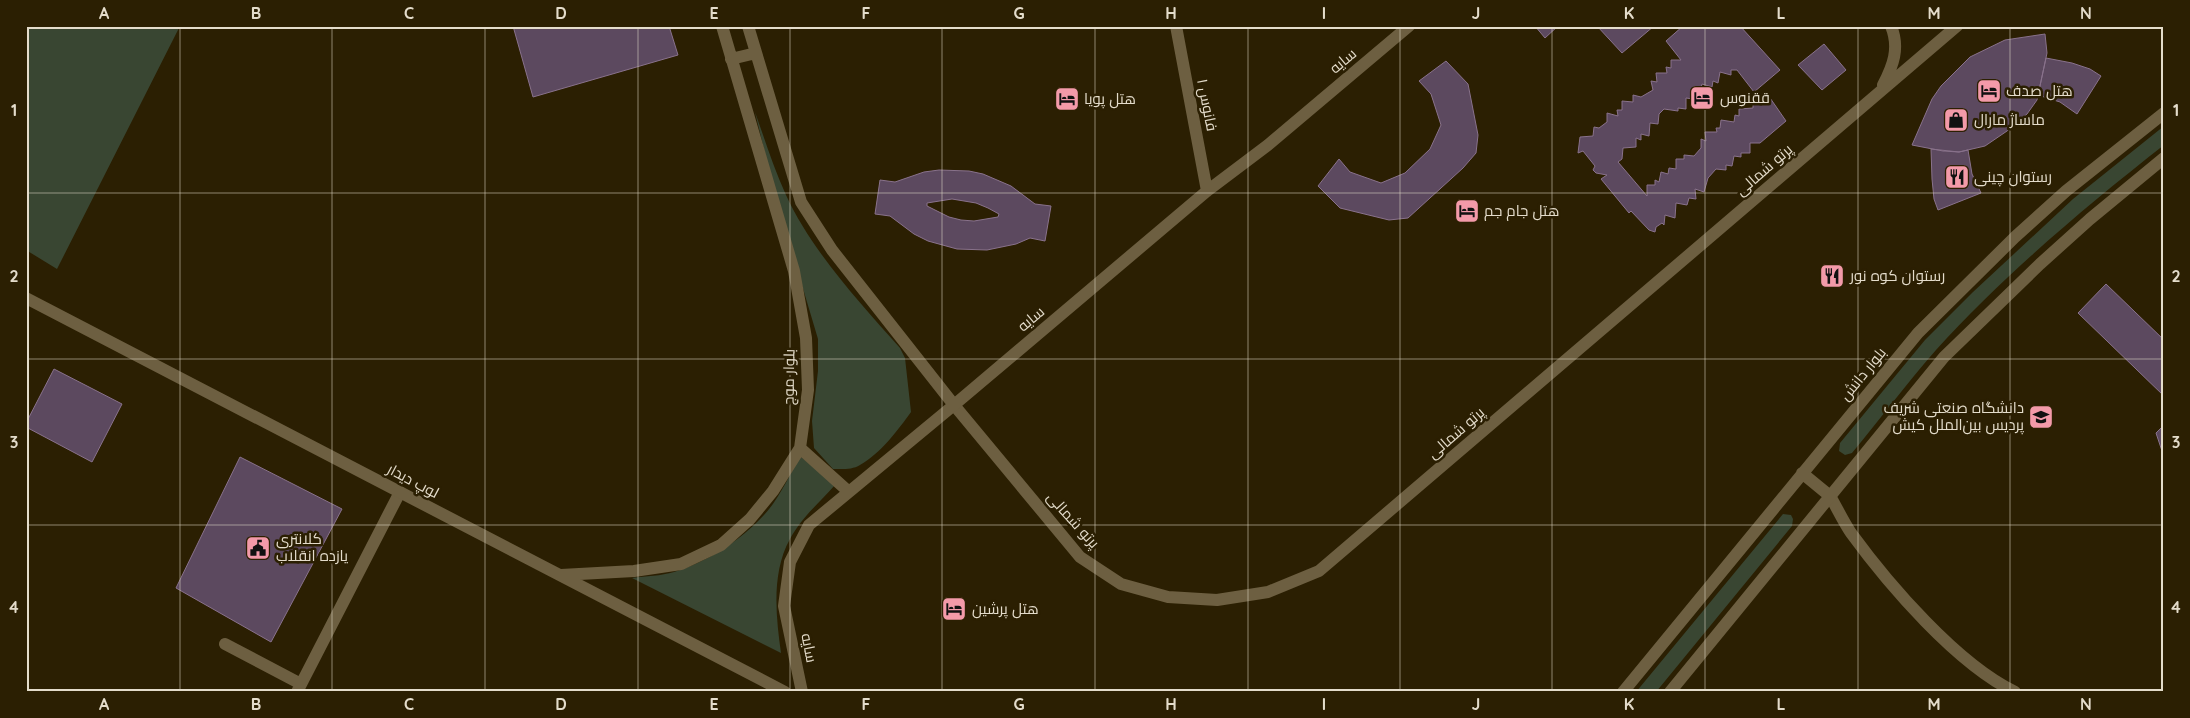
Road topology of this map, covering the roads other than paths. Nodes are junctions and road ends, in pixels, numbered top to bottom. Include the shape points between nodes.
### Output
1 (722, 26) edge
2 (748, 26) edge
3 (1176, 26) edge
4 (1409, 26) edge
5 (1891, 26) edge
6 (1957, 26) edge
7 (756, 53) junction
8 (731, 60) junction
9 (1880, 92) junction
10 (2164, 112) edge
11 (2164, 158) edge
12 (1207, 190) junction
13 (26, 298) edge
14 (954, 405) junction
15 (800, 448) junction
16 (1802, 473) junction
17 (400, 492) junction
18 (849, 492) junction
19 (1830, 496) junction
20 (561, 576) junction
21 (225, 644) dead end
22 (299, 688) edge
23 (2006, 690) edge
24 (785, 692) edge
25 (802, 692) edge
26 (1623, 692) edge
27 (1670, 692) edge

1 - 8 street, بلوار موج
2 - 7 street
3 - 12 street, فانوس ۱
4 - 12 street, سایه via 1268,145
5 - 9 street via 1895,56
6 - 9 street, پرتو شمالی
7 - 8 street
7 - 14 street via 801,202 832,250
8 - 15 street, بلوار موج via 794,271 806,338 808,390
9 - 14 street, پرتو شمالی via 1319,571 1268,592 1217,600 1168,598 1121,584 1080,556
10 - 16 street, بلوار دانش via 2066,191 1966,284 1918,333
11 - 19 street via 2040,264 1951,350
12 - 14 street, سایه
13 - 17 street, لوپ دیدار
14 - 18 street, سایه
15 - 18 street
15 - 20 street, بلوار موج via 773,491 750,519 721,545 681,564
16 - 19 street
16 - 26 street, بلوار دانش
17 - 20 street, لوپ دیدار
17 - 22 street
18 - 25 street, سایه via 809,525 790,562 784,606
19 - 23 street via 1850,531 1880,571 1940,636
19 - 27 street
20 - 24 street, لوپ دیدار
21 - 22 street

